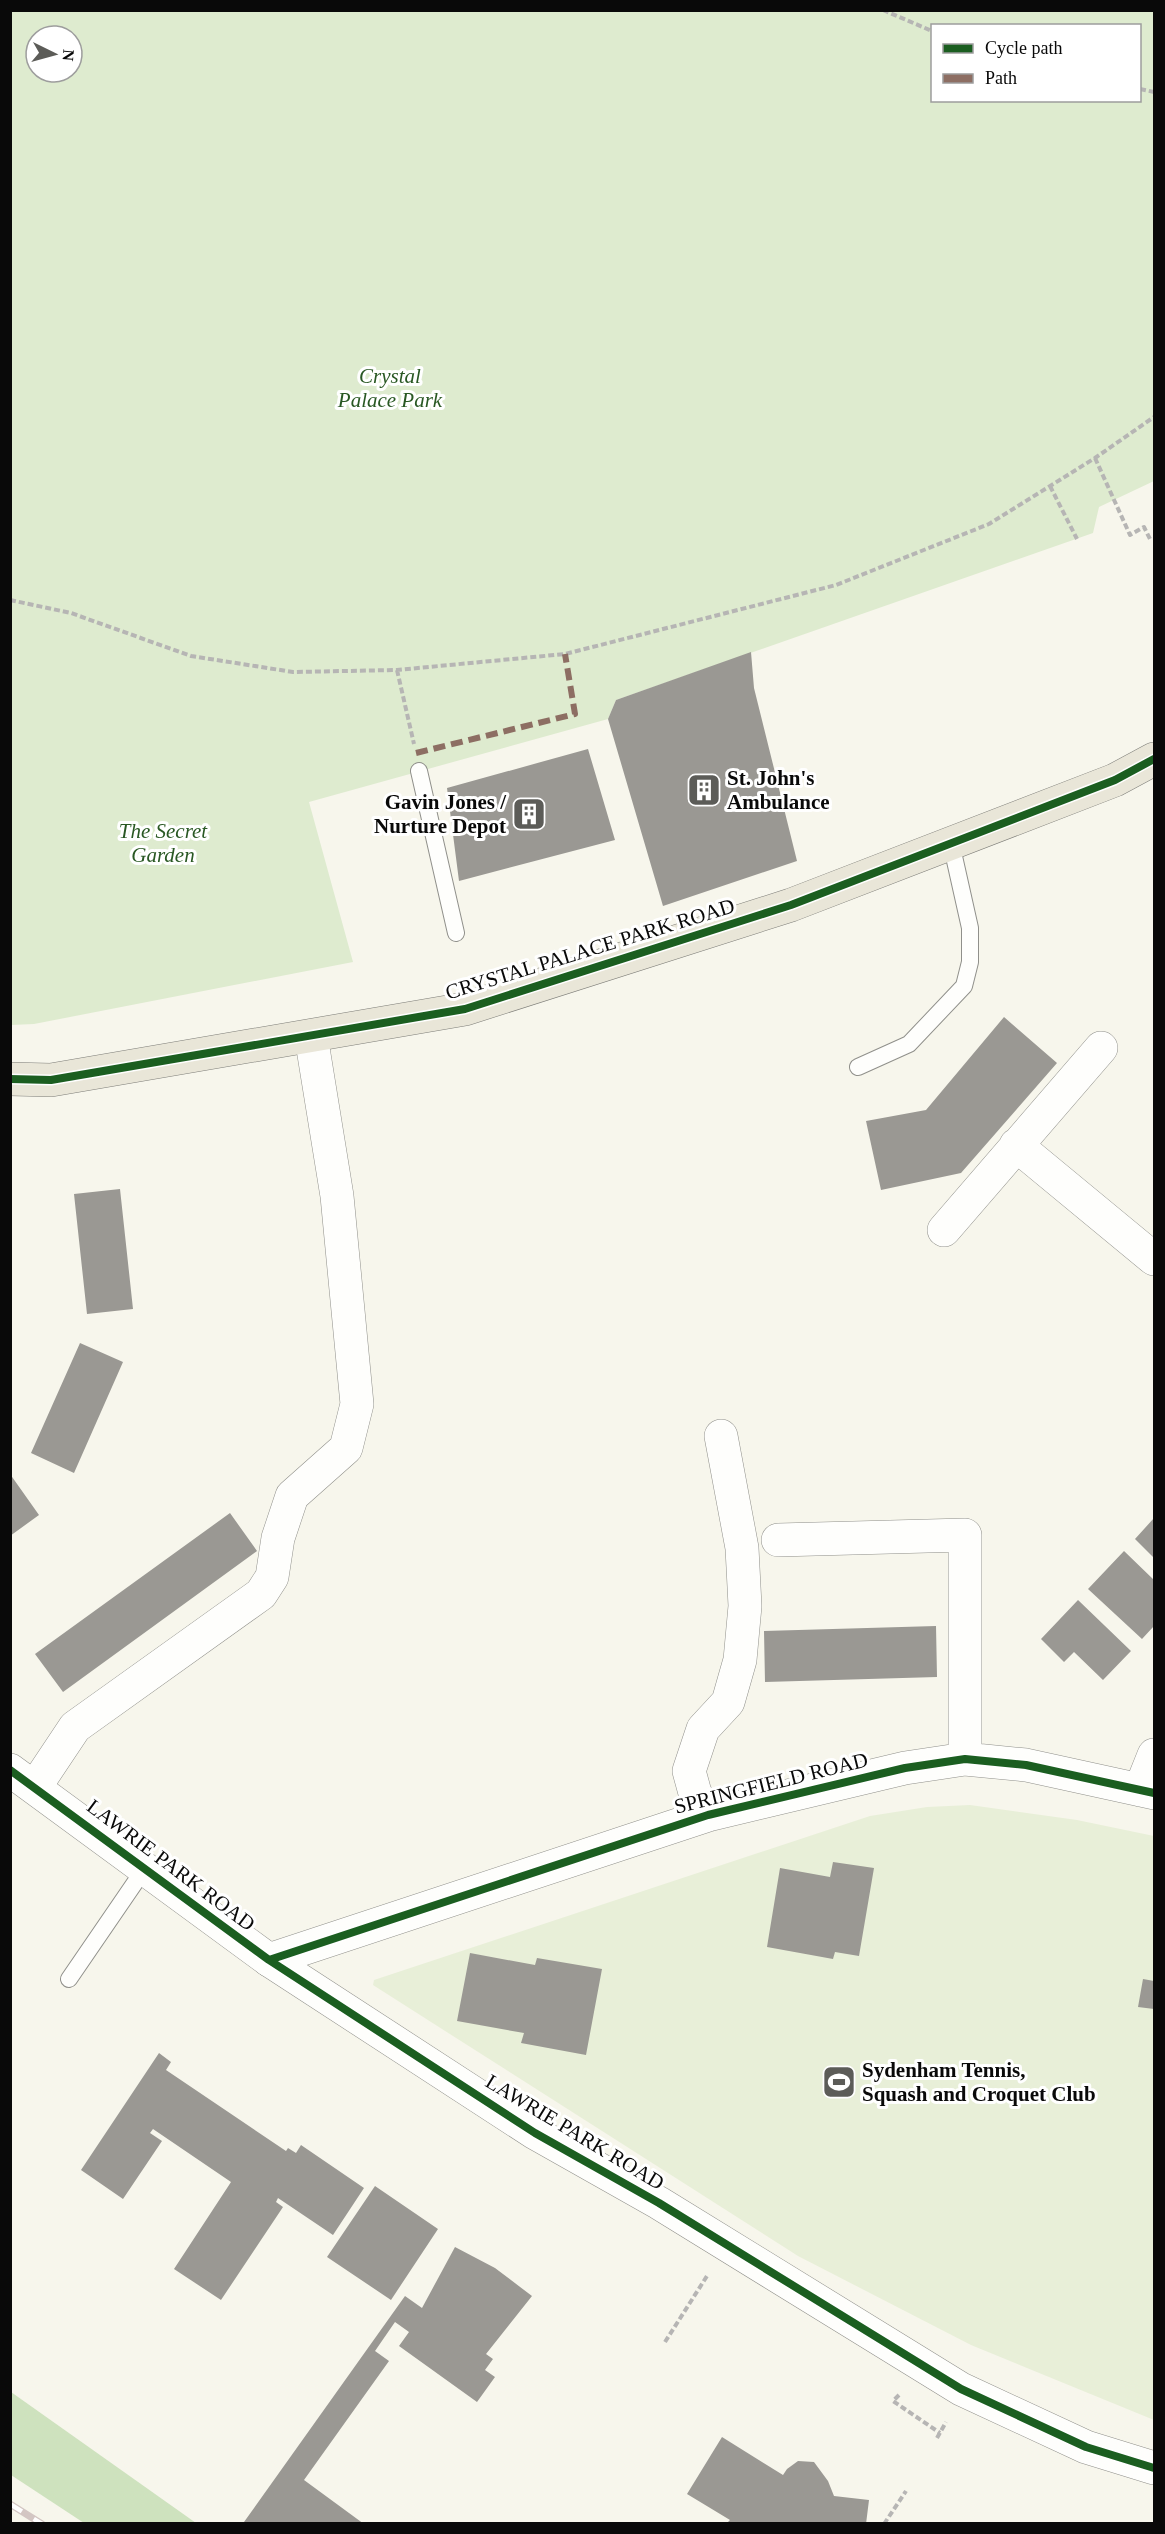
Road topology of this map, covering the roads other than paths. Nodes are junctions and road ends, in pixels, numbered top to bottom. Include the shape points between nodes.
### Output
1 (1155, 759) edge
2 (419, 771) road end
3 (951, 843) junction
4 (456, 933) dead end
5 (311, 1036) junction
6 (1101, 1048) dead end
7 (858, 1067) dead end
8 (10, 1079) edge
9 (1016, 1145) junction
10 (944, 1230) dead end
11 (1155, 1259) edge
12 (721, 1436) dead end
13 (778, 1540) dead end
14 (1155, 1755) edge
15 (965, 1759) junction
16 (23, 1778) edge
17 (1147, 1791) edge
18 (708, 1815) junction
19 (145, 1868) junction
20 (269, 1960) junction
21 (69, 1979) dead end
22 (1155, 2468) edge

1 - 3 main road, CRYSTAL PALACE PARK ROAD via 1115,780
2 - 4 lane
3 - 5 main road, CRYSTAL PALACE PARK ROAD via 792,905 465,1009
3 - 7 lane via 970,928 970,962 964,986 909,1044
5 - 8 main road, CRYSTAL PALACE PARK ROAD via 51,1080
5 - 16 street via 338,1196 357,1404 346,1448 292,1496 278,1538 272,1577 261,1594 75,1727
6 - 9 street
9 - 10 street
9 - 11 street
12 - 18 street via 742,1548 745,1606 740,1660 728,1702 704,1729 689,1771 695,1793
13 - 15 street via 965,1535
14 - 17 street
15 - 17 street, SPRINGFIELD ROAD via 1026,1765
15 - 18 street, SPRINGFIELD ROAD via 906,1768
16 - 19 street, LAWRIE PARK ROAD
18 - 20 street, SPRINGFIELD ROAD
19 - 20 street, LAWRIE PARK ROAD
19 - 21 lane
20 - 22 street, LAWRIE PARK ROAD via 535,2133 961,2389 1086,2447

